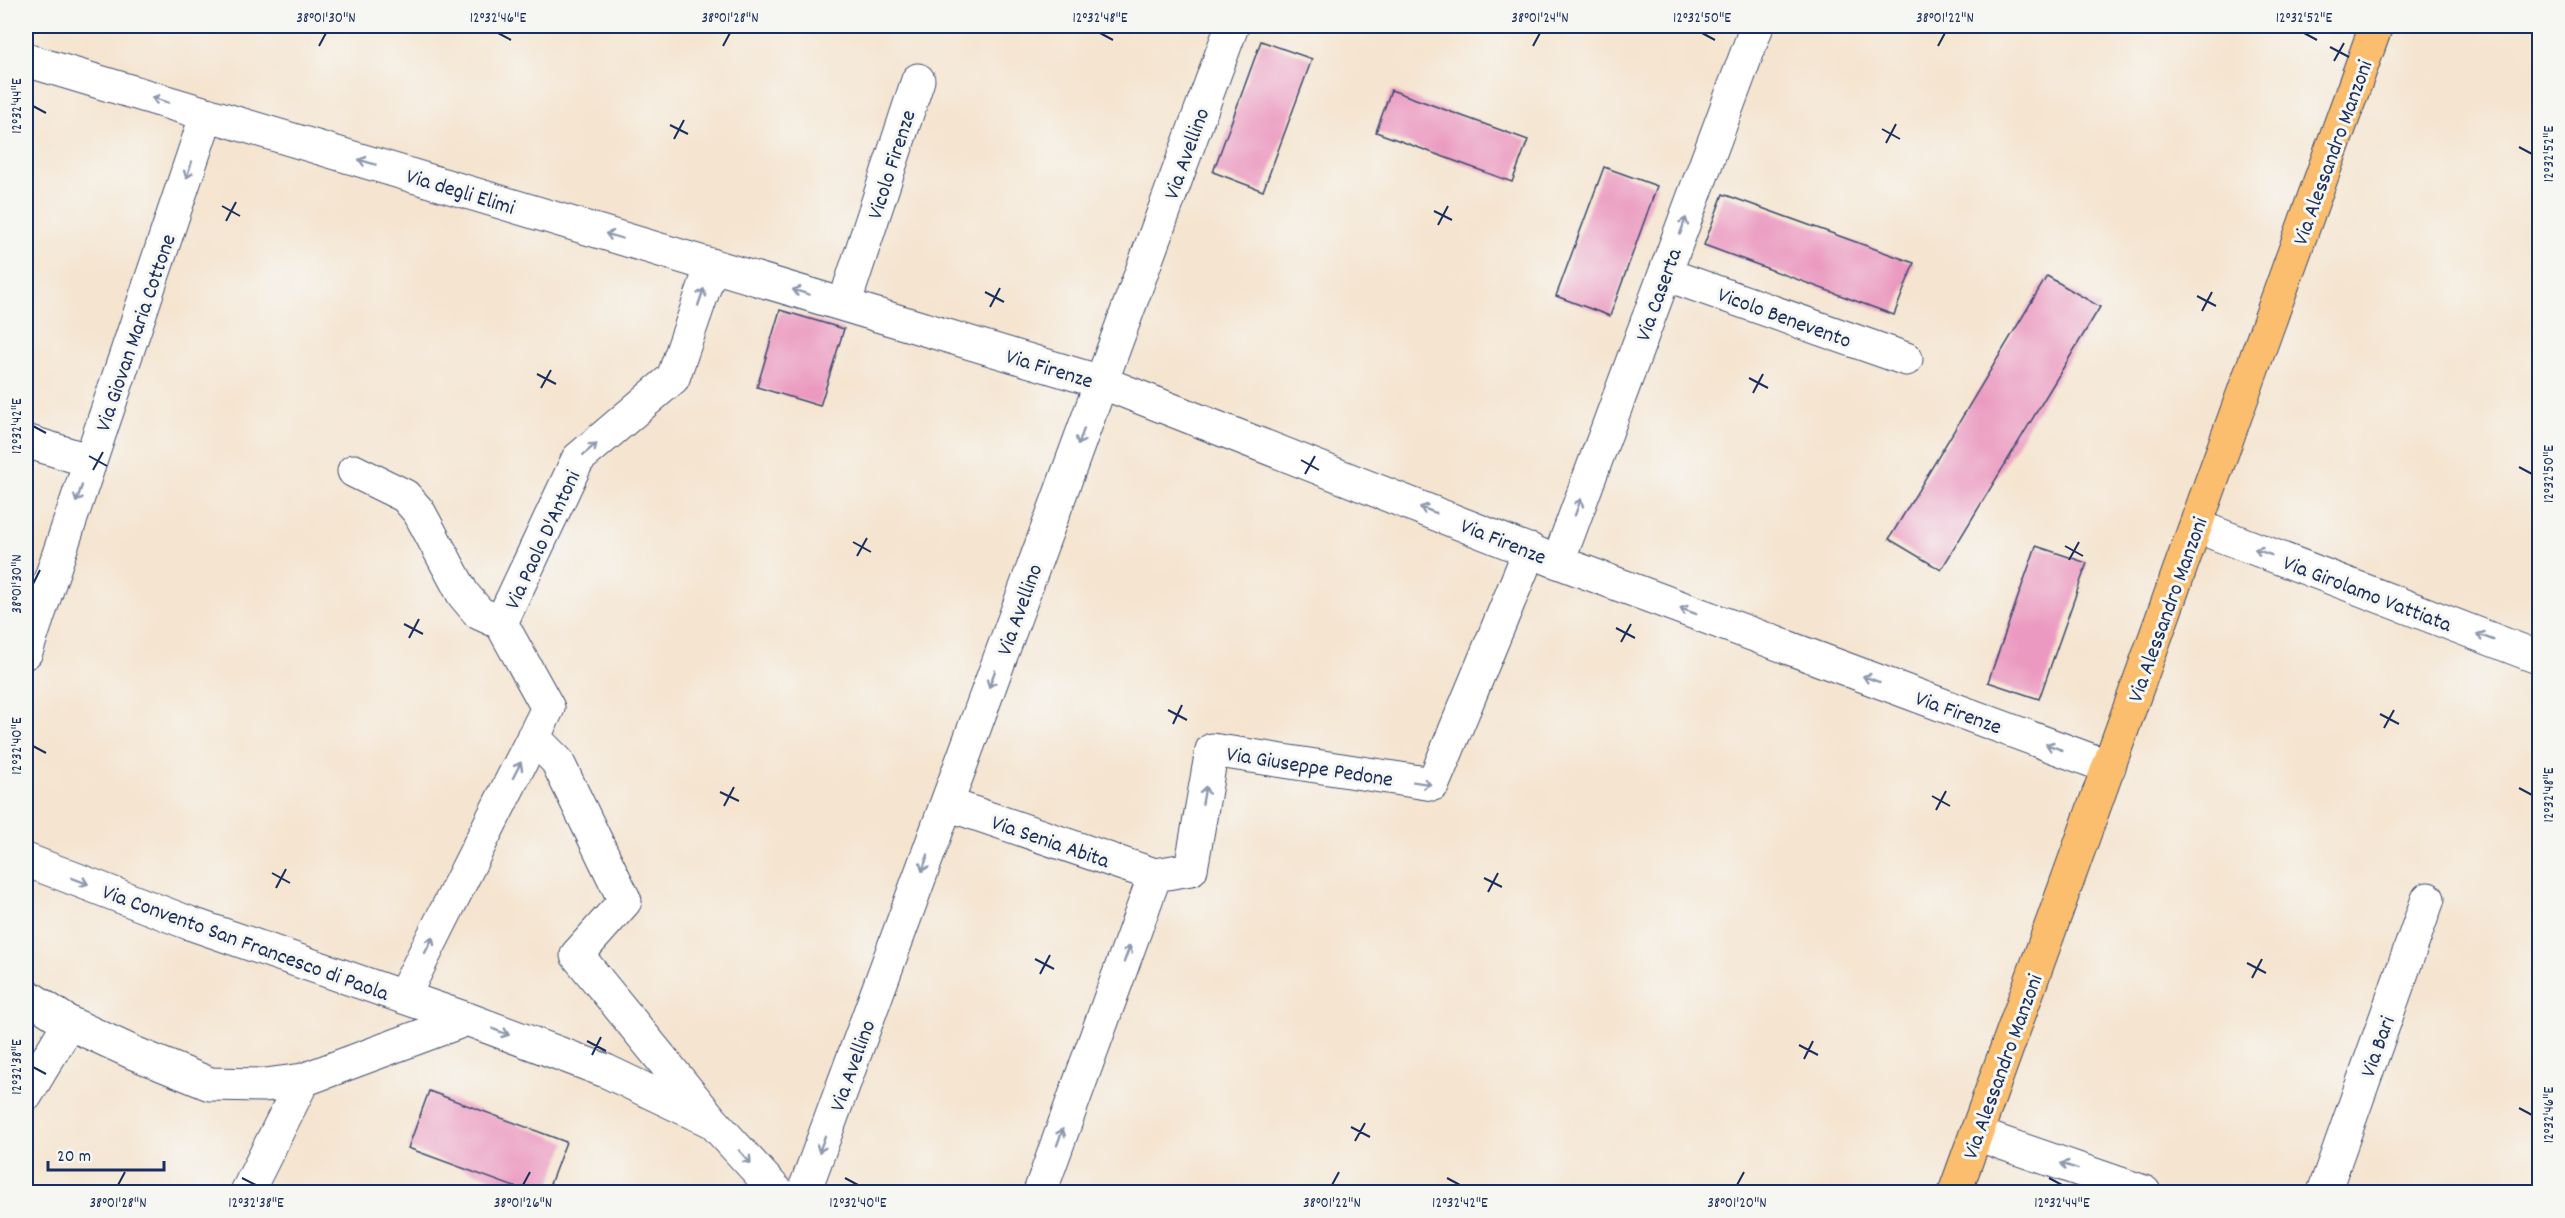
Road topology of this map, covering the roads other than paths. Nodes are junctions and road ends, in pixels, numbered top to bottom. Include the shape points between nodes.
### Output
1 (1232, 26) edge
2 (1757, 26) edge
3 (2376, 26) edge
4 (26, 60) edge
5 (918, 80) dead end
6 (207, 114) junction
7 (712, 265) junction
8 (1665, 273) junction
9 (844, 305) junction
10 (898, 321) joint
11 (1906, 359) dead end
12 (1101, 382) junction
13 (26, 441) edge
14 (90, 461) junction
15 (354, 471) dead end
16 (2196, 526) junction
17 (1544, 556) junction
18 (501, 623) junction
19 (26, 652) edge
20 (2540, 658) edge
21 (533, 737) junction
22 (2109, 767) junction
23 (947, 804) junction
24 (26, 860) edge
25 (1155, 875) junction
26 (2428, 899) dead end
27 (26, 995) edge
28 (403, 997) junction
29 (467, 1019) junction
30 (69, 1023) junction
31 (303, 1080) junction
32 (26, 1095) edge
33 (713, 1122) junction
34 (1976, 1134) junction
35 (247, 1192) edge
36 (777, 1192) edge
37 (804, 1192) edge
38 (1041, 1192) edge
39 (1955, 1192) edge
40 (2144, 1192) edge
41 (2324, 1192) edge

1 - 12 street, Via Avellino
8 -> 2 street, Via Caserta
3 - 16 main road, Via Alessandro Manzoni
6 -> 4 street, Via degli Elimi
5 - 9 street, Vicolo Firenze
7 -> 6 street, Via degli Elimi
6 -> 14 street, Via Giovan Maria Cottone
9 -> 7 street, Via degli Elimi
18 -> 7 street, Via Paolo D'Antoni via 578,459 674,378
8 - 11 street, Vicolo Benevento
17 -> 8 street, Via Caserta
9 - 10 street, Via degli Elimi
10 - 12 street, Via Firenze
17 -> 12 street, Via Firenze
12 -> 23 street, Via Avellino
13 - 14 street
14 -> 19 street, Via Giovan Maria Cottone
15 - 18 street via 405,496 419,512 463,594 479,613
20 -> 16 street, Via Girolamo Vattiata
16 - 22 main road, Via Alessandro Manzoni
22 -> 17 street, Via Firenze
25 -> 17 street, Via Giuseppe Pedone via 1191,869 1212,750 1433,784
18 - 21 street, Via Paolo D'Antoni via 548,708
28 -> 21 street, Via Paolo D'Antoni
21 - 33 street via 557,761 625,902 577,955
22 - 34 main road, Via Alessandro Manzoni
23 - 25 street, Via Senia Abita
23 -> 37 street, Via Avellino
24 -> 28 street, Via Convento San Francesco di Paola via 189,923
38 -> 25 street
26 - 41 street, Via Bari
27 - 30 street
28 - 29 street, Via Convento San Francesco di Paola
29 - 31 street
29 -> 33 street, Via Convento San Francesco di Paola via 606,1071
30 - 31 street via 210,1084 264,1085
30 - 32 street
31 - 35 street
33 -> 36 street
34 - 39 main road, Via Alessandro Manzoni
40 -> 34 street

